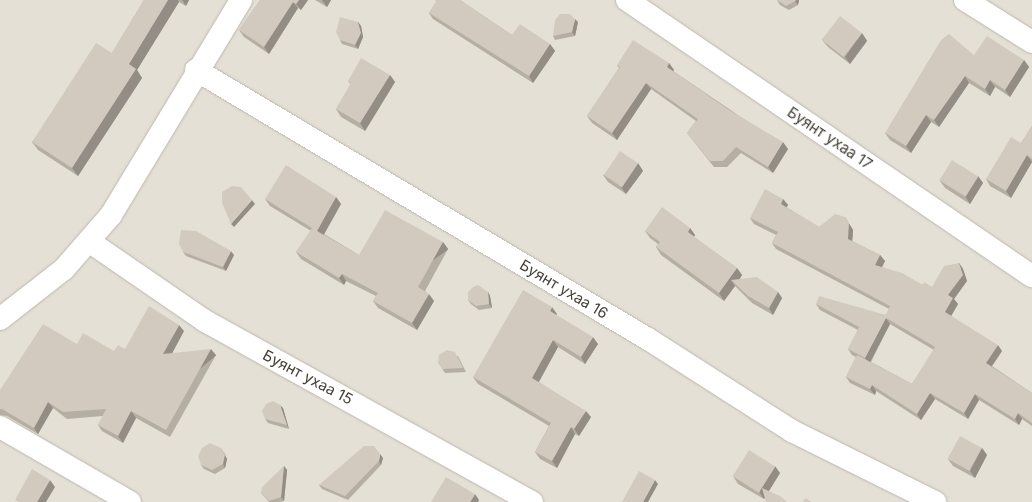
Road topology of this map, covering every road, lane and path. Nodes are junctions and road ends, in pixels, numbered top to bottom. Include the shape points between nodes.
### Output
1 (241, 0) edge
2 (627, 0) edge
3 (965, 0) edge
4 (1032, 42) edge
5 (196, 70) junction
6 (90, 242) junction
7 (1032, 276) edge
8 (0, 319) edge
9 (0, 427) edge
10 (130, 502) edge
11 (532, 502) edge
12 (935, 502) edge

1 - 5 street
2 - 7 street, Буянт ухаа 17
3 - 4 street
5 - 6 street via 111,215
5 - 12 street, Буянт ухаа 16 via 648,339 792,431
6 - 8 street via 64,269
6 - 11 street, Буянт ухаа 15 via 206,321
9 - 10 street

